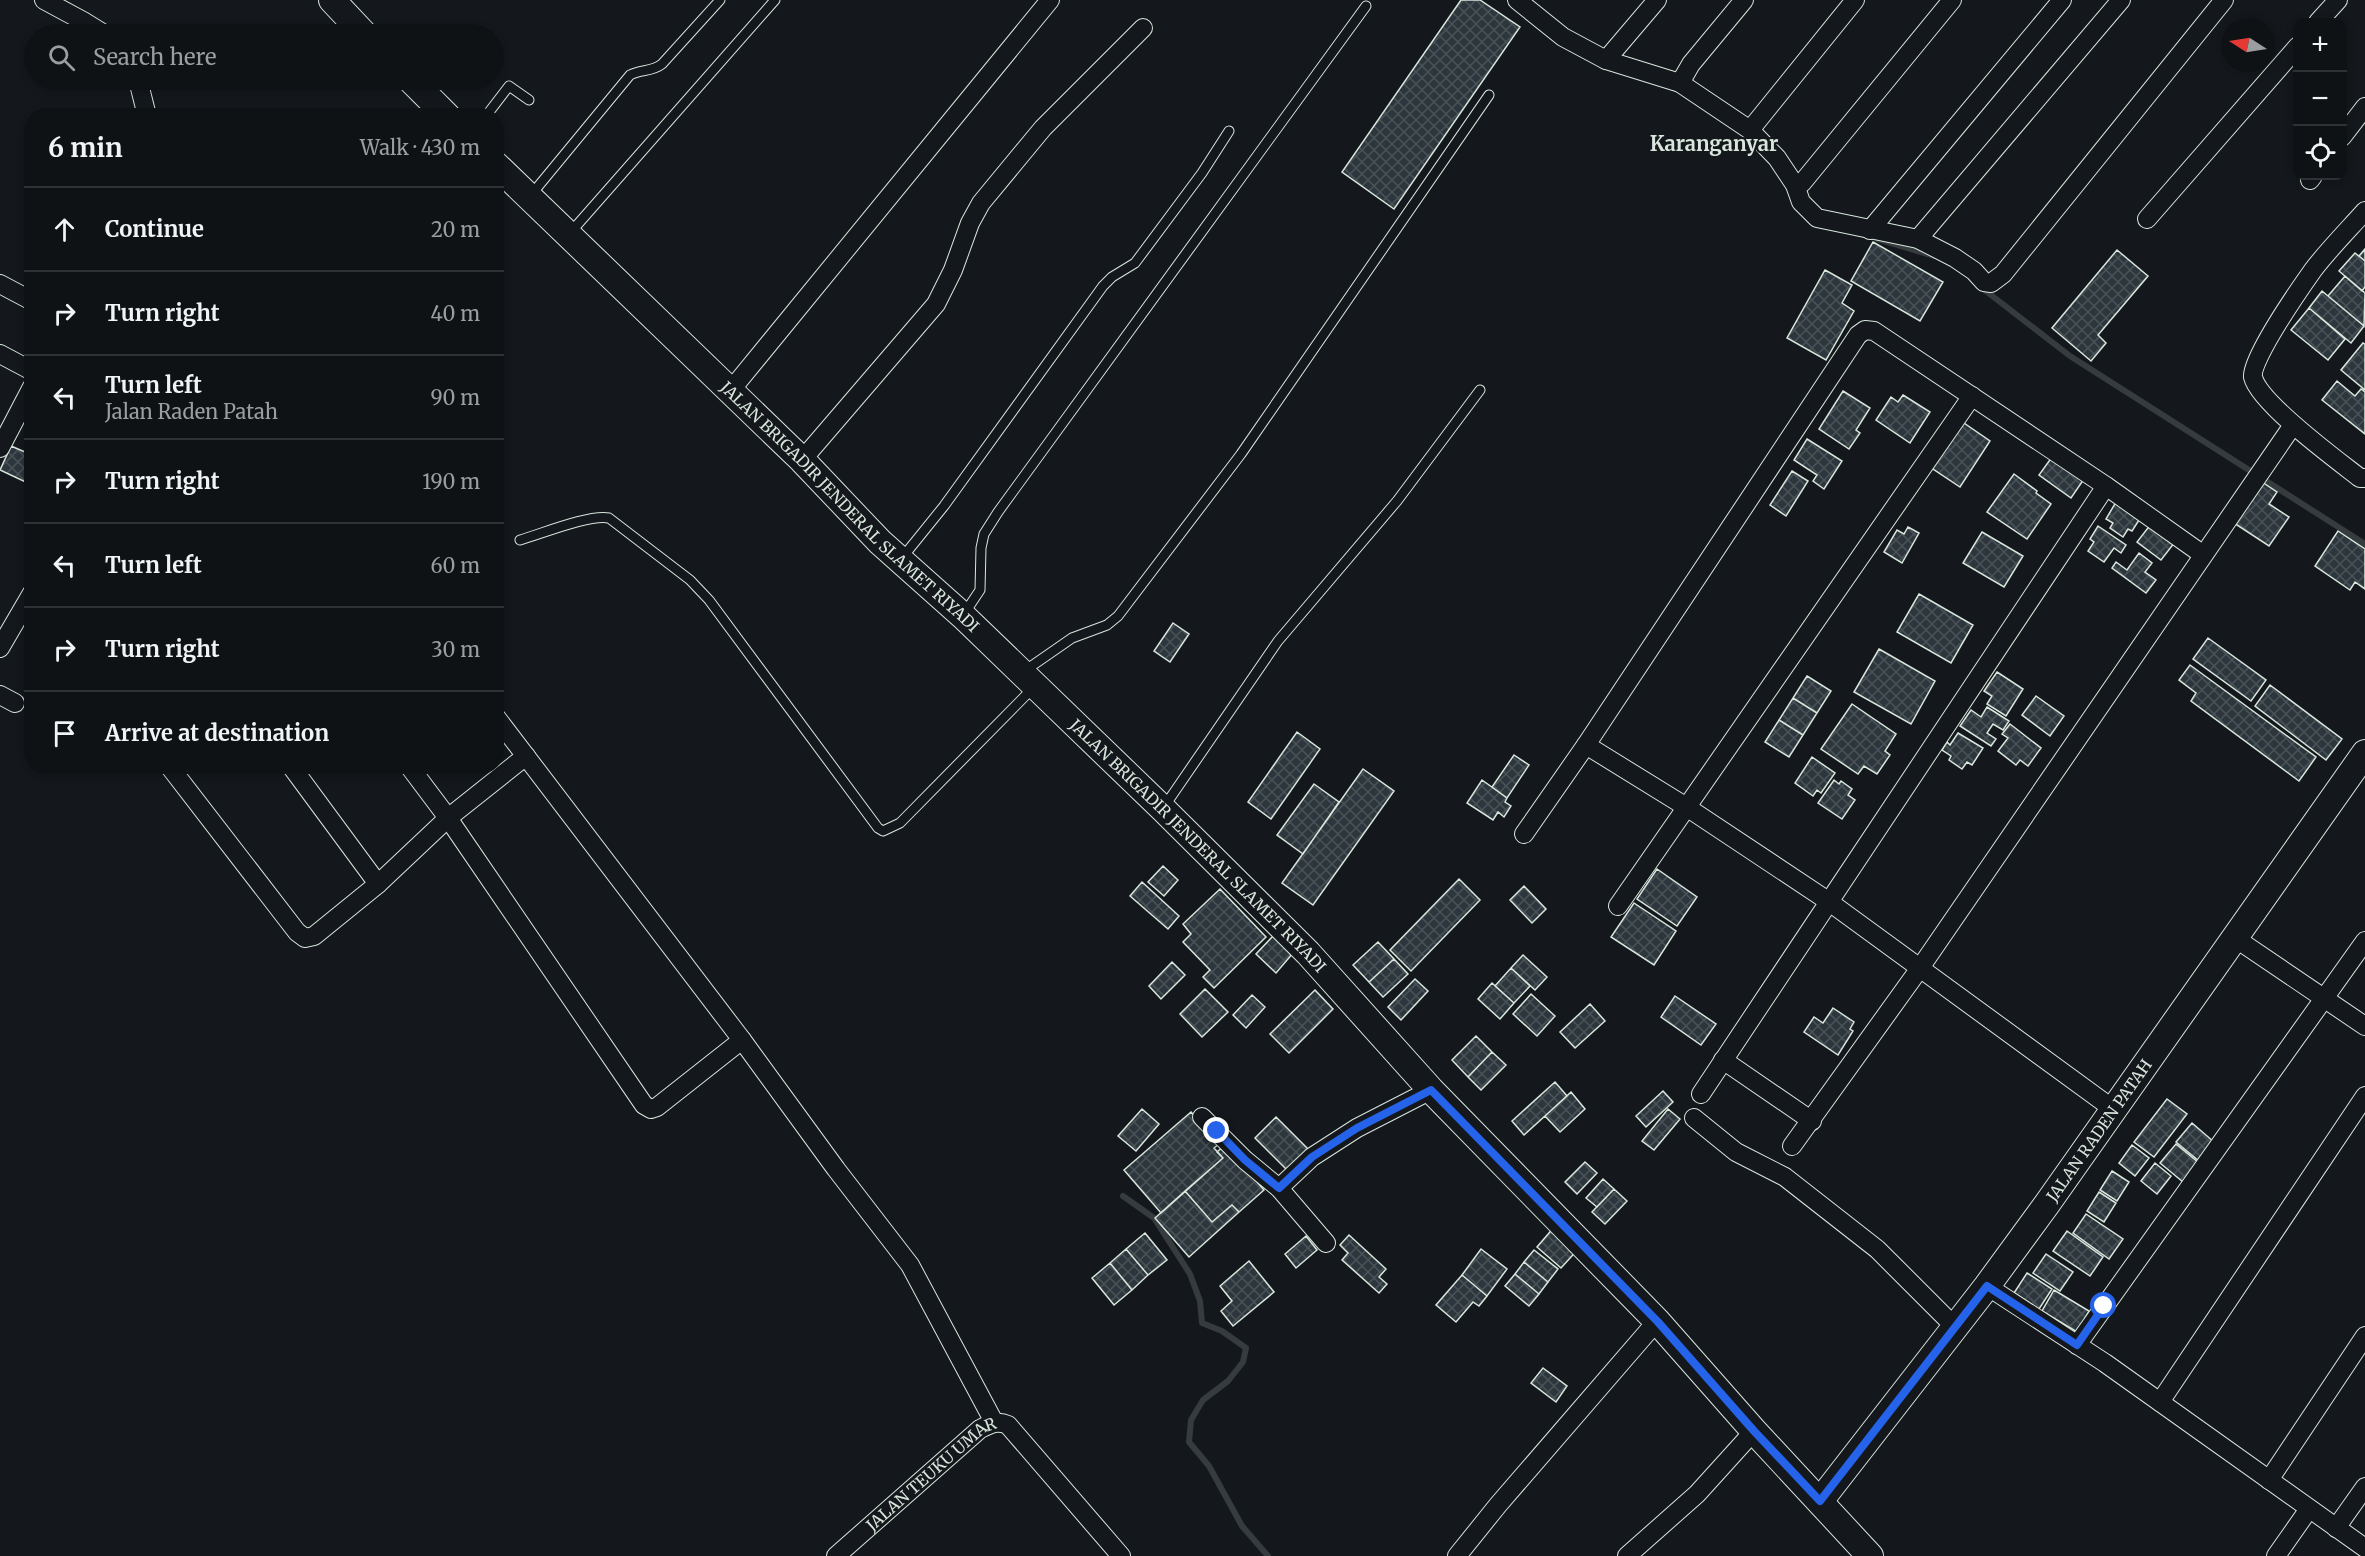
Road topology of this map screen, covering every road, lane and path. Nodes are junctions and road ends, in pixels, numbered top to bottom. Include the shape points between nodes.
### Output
1 (44, 0) edge
2 (332, 0) edge
3 (720, 0) edge
4 (775, 0) edge
5 (1050, 0) edge
6 (1516, 0) edge
7 (1657, 0) edge
8 (1744, 0) edge
9 (1855, 0) edge
10 (1952, 0) edge
11 (2061, 0) edge
12 (2121, 0) edge
13 (2224, 0) edge
14 (2338, 0) edge
15 (1366, 6) dead end
16 (2322, 18) edge
17 (88, 24) edge
18 (355, 24) edge
19 (1143, 28) dead end
20 (2293, 52) edge
21 (1606, 60) junction
22 (1680, 83) junction
23 (140, 90) edge
24 (421, 90) edge
25 (1489, 94) dead end
26 (529, 100) dead end
27 (2365, 107) edge
28 (145, 108) edge
29 (439, 108) edge
30 (492, 108) edge
31 (1750, 130) junction
32 (1229, 131) dead end
33 (2347, 131) edge
34 (504, 173) edge
35 (1795, 185) junction
36 (529, 196) junction
37 (2365, 211) edge
38 (2147, 219) dead end
39 (1869, 230) junction
40 (570, 233) junction
41 (1918, 239) junction
42 (0, 284) edge
43 (24, 297) edge
44 (0, 354) edge
45 (24, 367) edge
46 (731, 390) junction
47 (1480, 390) dead end
48 (1972, 396) junction
49 (24, 402) edge
50 (2293, 425) junction
51 (0, 448) edge
52 (802, 460) junction
53 (2365, 478) edge
54 (2106, 486) junction
55 (520, 540) dead end
56 (2202, 554) junction
57 (900, 560) junction
58 (24, 607) edge
59 (963, 616) junction
60 (0, 648) edge
61 (1028, 680) junction
62 (504, 727) edge
63 (1586, 746) junction
64 (2365, 753) edge
65 (526, 756) junction
66 (504, 773) edge
67 (176, 774) edge
68 (297, 774) edge
69 (416, 774) edge
70 (503, 774) edge
71 (1688, 808) junction
72 (1163, 809) junction
73 (448, 818) junction
74 (1524, 834) dead end
75 (378, 884) junction
76 (1828, 901) junction
77 (1618, 906) dead end
78 (2235, 938) junction
79 (2365, 941) edge
80 (1920, 968) junction
81 (2324, 998) junction
82 (2365, 1026) edge
83 (742, 1040) junction
84 (1723, 1060) junction
85 (1431, 1090) junction
86 (1701, 1094) dead end
87 (2365, 1096) edge
88 (2113, 1108) junction
89 (1202, 1117) dead end
90 (1694, 1118) dead end
91 (1812, 1121) junction
92 (1792, 1146) dead end
93 (1279, 1188) junction
94 (1326, 1243) dead end
95 (1987, 1286) junction
96 (1658, 1322) junction
97 (1954, 1326) junction
98 (2365, 1336) edge
99 (2077, 1345) junction
100 (2160, 1402) junction
101 (994, 1422) junction
102 (1754, 1431) junction
103 (2268, 1480) junction
104 (2365, 1487) edge
105 (1820, 1501) junction
106 (2309, 1509) junction
107 (2336, 1528) junction
108 (2365, 1548) edge
109 (836, 1556) edge
110 (1121, 1556) edge
111 (1457, 1556) edge
112 (1627, 1556) edge
113 (1870, 1556) edge
114 (2276, 1556) edge

1 - 17 street
2 - 18 main road
3 - 36 lane via 662,64 651,71 630,75
4 - 40 lane
5 - 46 street
6 - 21 street via 1563,37
7 - 21 street
8 - 22 street
9 - 31 street
10 - 35 street via 1802,183
11 - 39 street
12 - 41 street
13 - 41 street via 1996,282 1984,282 1955,258
14 - 16 street
15 - 59 lane via 998,512 984,534 980,590
19 - 52 street via 1043,128 981,203 936,304
20 - 38 street
21 - 22 street
22 - 31 street
23 - 28 street
24 - 29 main road
25 - 61 lane via 1241,454 1118,616 1107,625 1072,638
26 - 30 lane via 509,86
27 - 33 street
31 - 35 street
32 - 57 lane via 1135,263 1103,286 951,497
34 - 36 main road, JALAN BRIGADIR JENDERAL SLAMET RIYADI
35 - 39 street via 1801,202 1817,218
36 - 40 main road, JALAN BRIGADIR JENDERAL SLAMET RIYADI
37 - 50 street via 2314,269 2258,355 2253,375 2256,384
39 - 41 street
40 - 46 main road, JALAN BRIGADIR JENDERAL SLAMET RIYADI
42 - 43 street
44 - 45 street
46 - 52 main road, JALAN BRIGADIR JENDERAL SLAMET RIYADI
47 - 72 lane via 1397,501 1278,641
48 - 54 street
48 - 63 street via 1874,331 1860,332
48 - 71 street
49 - 51 street
50 - 53 street
50 - 56 street
52 - 57 main road, JALAN BRIGADIR JENDERAL SLAMET RIYADI
54 - 56 street
54 - 76 street
55 - 61 lane via 601,516 609,518 690,580 883,831 900,823
56 - 80 street
57 - 59 main road, JALAN BRIGADIR JENDERAL SLAMET RIYADI
58 - 60 street
59 - 61 main road, JALAN BRIGADIR JENDERAL SLAMET RIYADI
61 - 72 main road, JALAN BRIGADIR JENDERAL SLAMET RIYADI
62 - 65 street
63 - 71 street
63 - 74 street
64 - 78 main road, JALAN RADEN PATAH
65 - 66 street
65 - 83 street
67 - 75 street via 304,938 314,936
68 - 75 street
69 - 73 street
70 - 73 street
71 - 76 street
71 - 77 street
72 - 85 main road, JALAN BRIGADIR JENDERAL SLAMET RIYADI via 1308,953
73 - 75 street
73 - 83 street via 644,1105 657,1107
76 - 80 street
76 - 84 street
78 - 81 street
78 - 88 main road, JALAN RADEN PATAH
79 - 81 street
80 - 88 street
80 - 91 street
81 - 82 street
81 - 99 street
83 - 101 street via 910,1265
84 - 86 street
84 - 91 street
85 - 93 street via 1357,1128 1312,1157
85 - 96 main road, JALAN BRIGADIR JENDERAL SLAMET RIYADI
87 - 100 street
88 - 95 main road, JALAN RADEN PATAH
89 - 93 street
90 - 97 street via 1736,1152 1785,1177 1877,1249
91 - 92 street
93 - 94 street
95 - 97 main road, JALAN RADEN PATAH
95 - 99 street
96 - 102 main road, JALAN BRIGADIR JENDERAL SLAMET RIYADI
96 - 111 street
97 - 105 main road, JALAN RADEN PATAH
98 - 103 street
99 - 100 street
100 - 103 street
101 - 109 street, JALAN TEUKU UMAR via 980,1429
101 - 110 street, JALAN TEUKU UMAR via 1008,1425
102 - 105 main road, JALAN BRIGADIR JENDERAL SLAMET RIYADI
102 - 112 street via 1697,1494
103 - 106 street
104 - 107 street
105 - 113 main road, JALAN BRIGADIR JENDERAL SLAMET RIYADI
106 - 107 street
106 - 114 street
107 - 108 street

